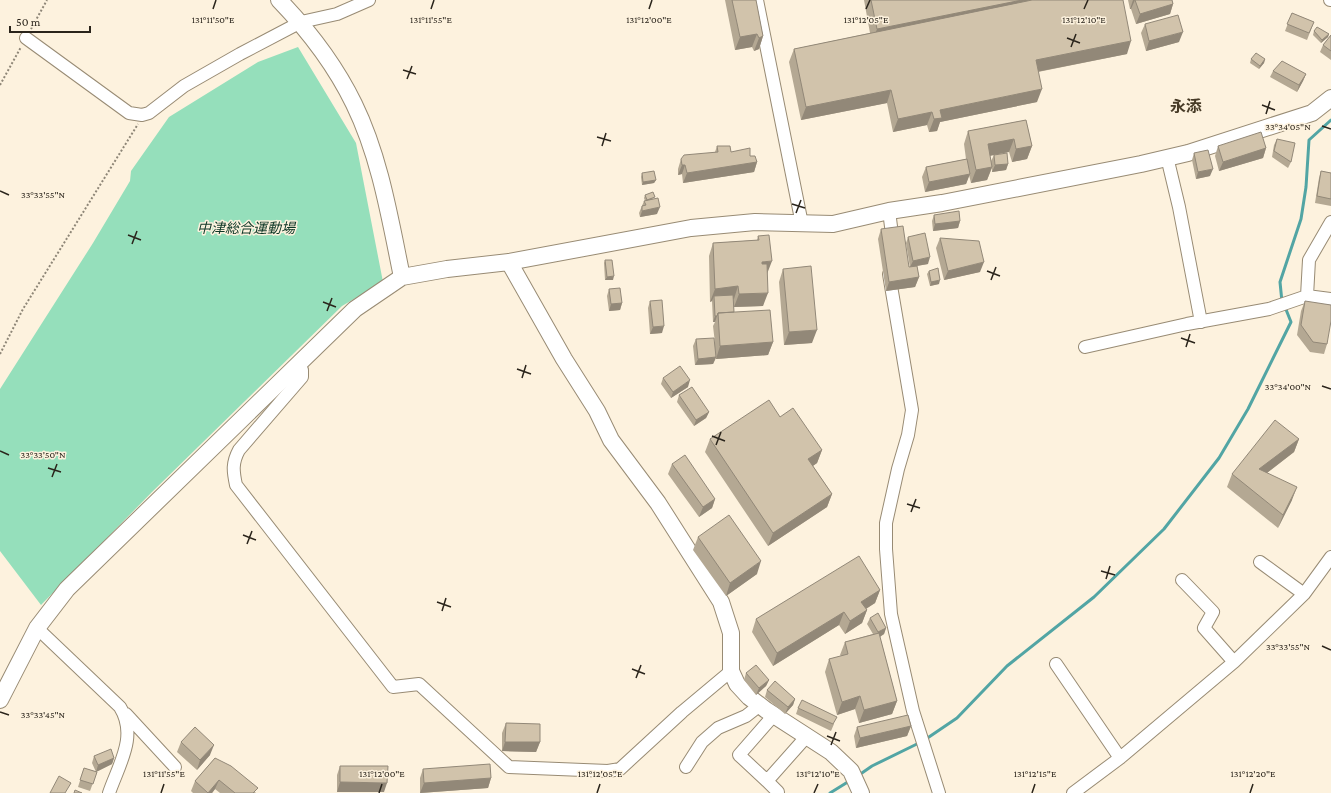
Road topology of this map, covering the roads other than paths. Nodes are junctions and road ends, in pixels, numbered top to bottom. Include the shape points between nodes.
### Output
1 (279, 0) edge
2 (369, 0) edge
3 (757, 0) edge
4 (301, 22) junction
5 (26, 38) road end
6 (1331, 98) edge
7 (1167, 157) junction
8 (889, 211) junction
9 (1331, 222) edge
10 (802, 224) junction
11 (509, 262) junction
12 (402, 277) junction
13 (1307, 296) junction
14 (1331, 299) edge
15 (1201, 322) junction
16 (1085, 347) dead end
17 (297, 364) junction
18 (1331, 557) edge
19 (1260, 562) dead end
20 (1182, 580) dead end
21 (1304, 594) junction
22 (37, 628) junction
23 (1234, 662) junction
24 (1056, 664) dead end
25 (731, 671) junction
26 (0, 700) edge
27 (760, 705) junction
28 (120, 708) junction
29 (774, 715) junction
30 (807, 736) junction
31 (1120, 758) junction
32 (175, 767) dead end
33 (686, 767) dead end
34 (766, 781) junction
35 (778, 792) edge
36 (109, 793) edge
37 (861, 793) edge
38 (939, 793) edge
39 (1073, 793) edge

1 - 4 street
2 - 4 street via 338,14
3 - 10 street
4 - 5 street via 212,69 184,86 149,113 142,115 129,113
4 - 12 street via 354,104 381,181
6 - 7 street via 1312,113 1188,153
7 - 8 street
7 - 15 street
8 - 10 street via 833,224
8 - 38 street via 894,238 888,269 912,410 886,524 891,614 913,711
9 - 13 street via 1309,260
10 - 11 street via 755,222 691,228
11 - 12 street
11 - 25 street via 597,411 610,440 658,503 720,602 731,633
12 - 17 street via 355,309
13 - 14 street
13 - 15 street via 1269,309
15 - 16 street
17 - 22 street via 67,589
17 - 25 street via 302,370 302,377 239,450 234,460 236,485 393,687 419,684 509,767 608,771 620,769
18 - 21 street
19 - 21 street
20 - 23 street via 1213,612 1204,628
21 - 23 street
22 - 26 street
22 - 28 street
23 - 31 street
24 - 31 street
25 - 27 street via 737,684
27 - 29 street
27 - 33 street via 746,716 718,728 702,742
28 - 32 street
28 - 36 street via 126,718 128,741
29 - 30 street
29 - 34 street via 739,755
30 - 34 street
30 - 37 street via 831,752 851,771
31 - 39 street
34 - 35 street

